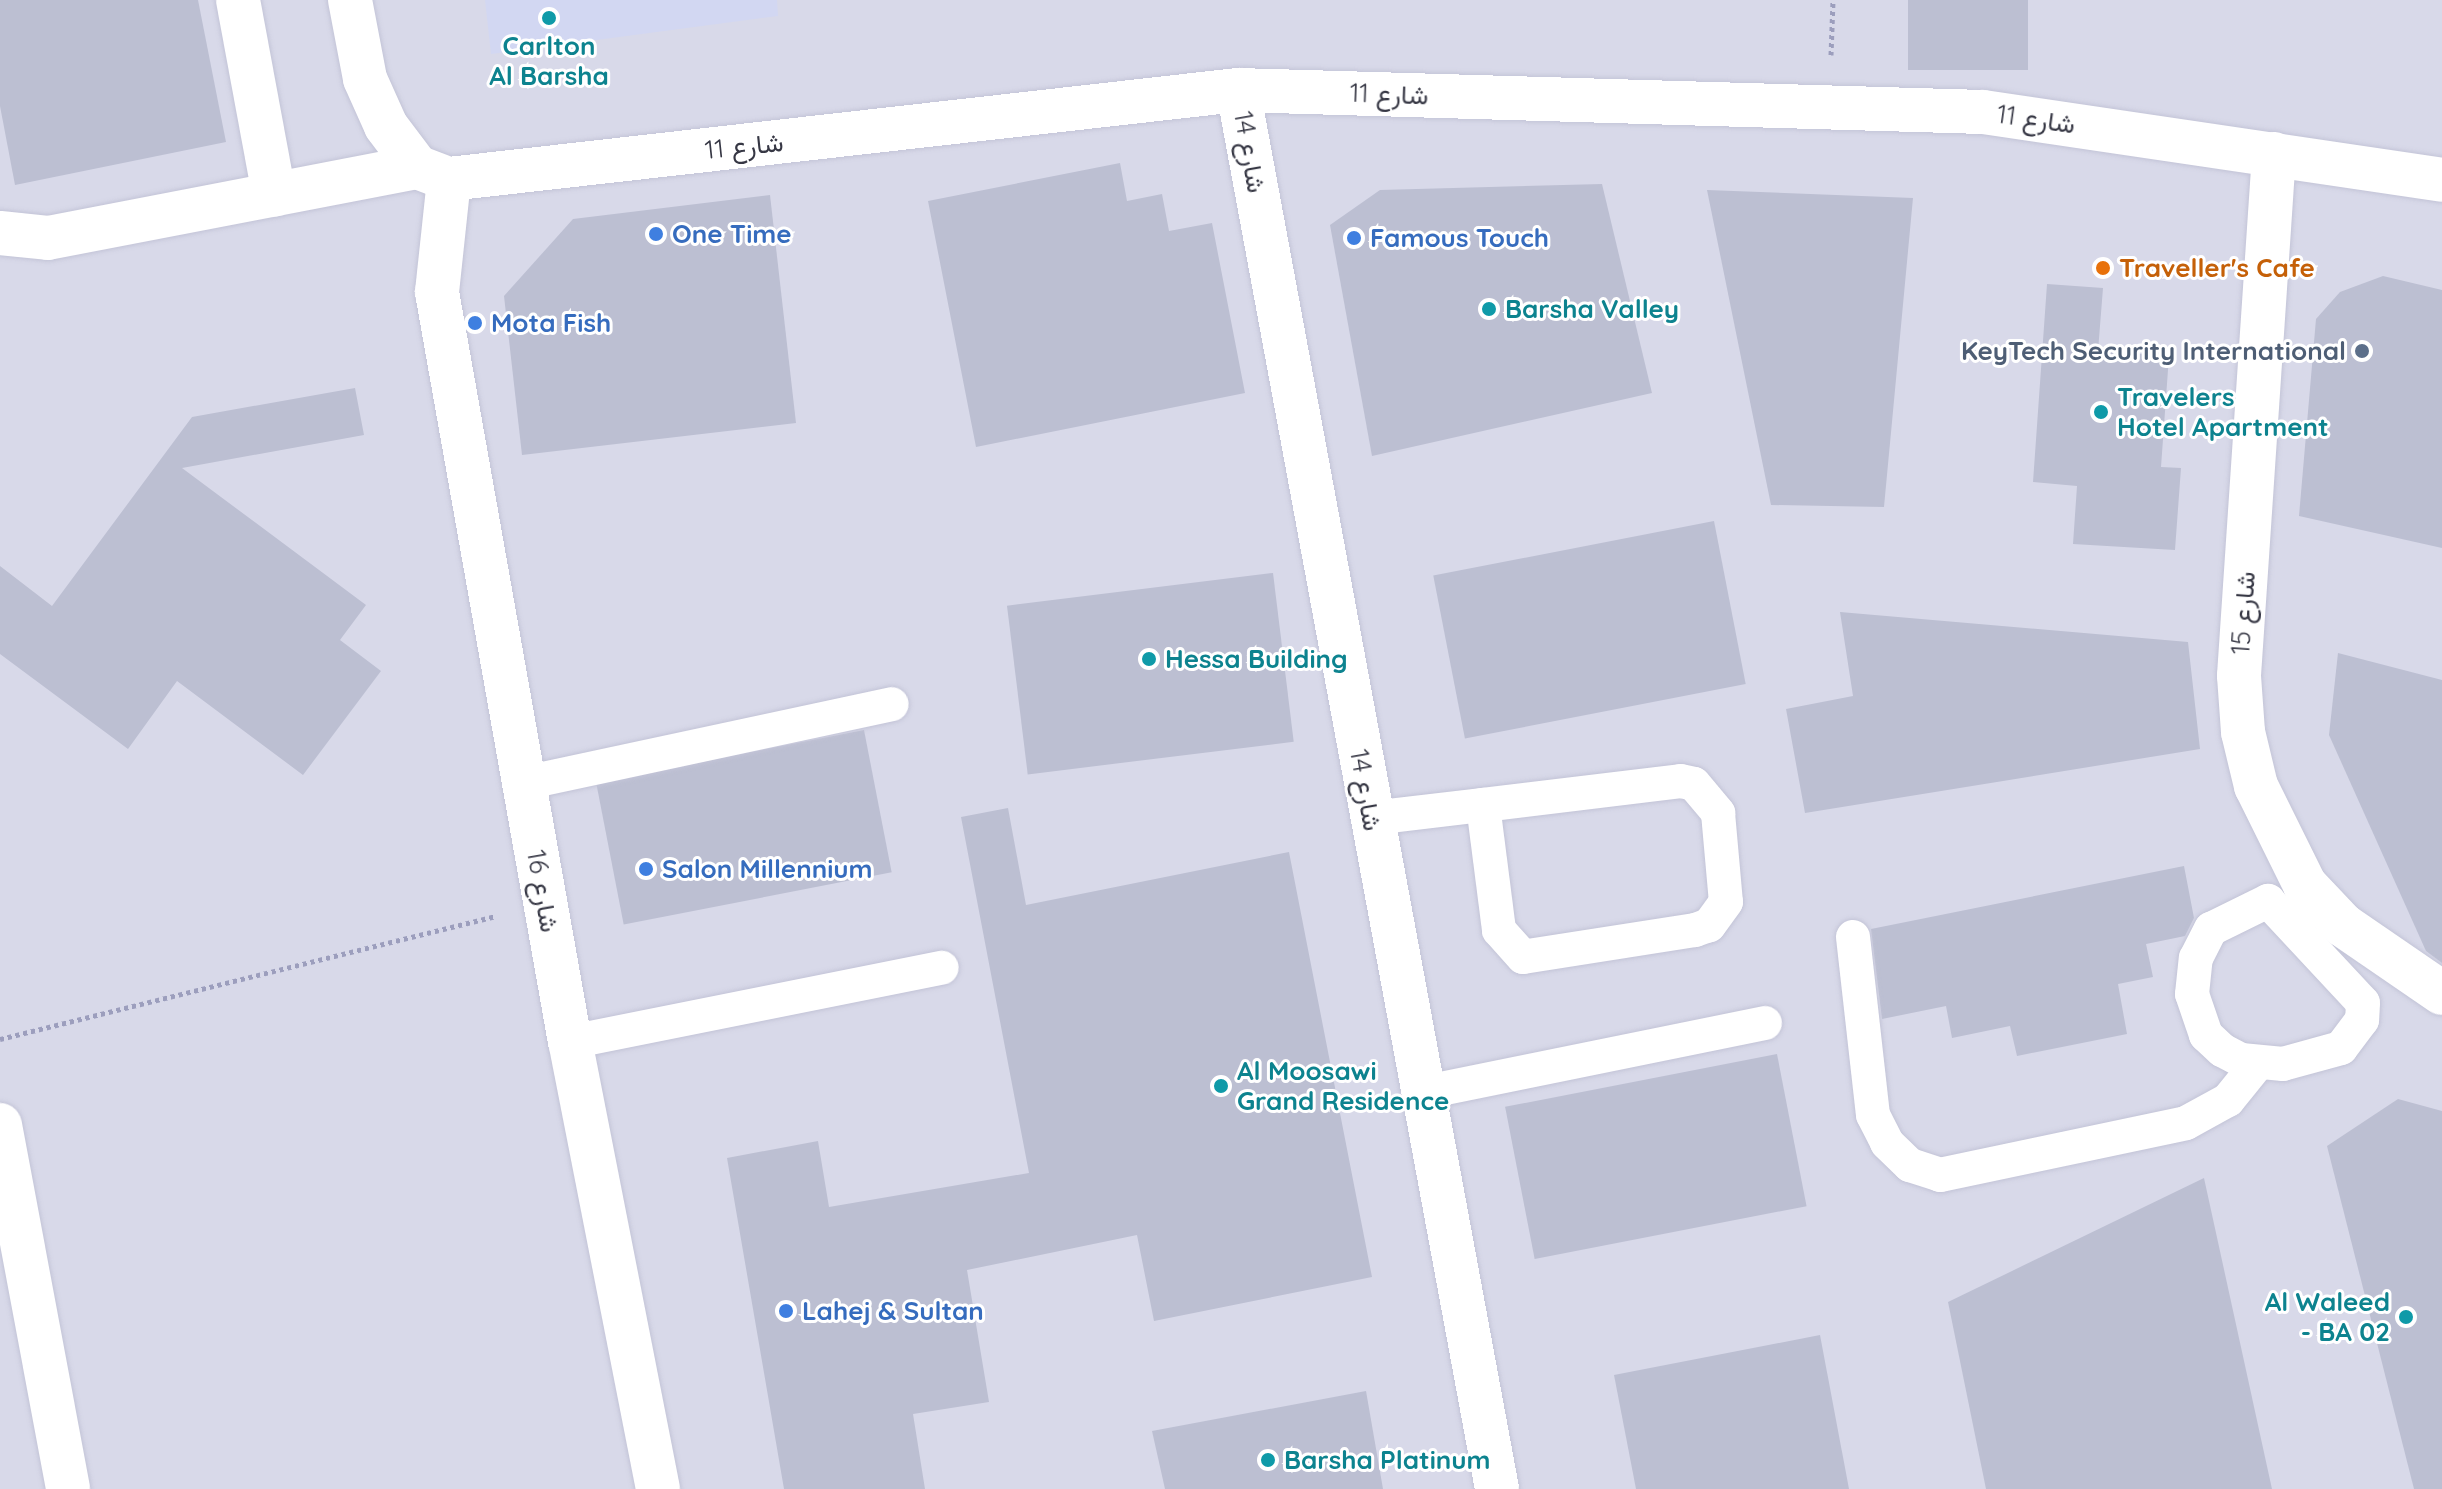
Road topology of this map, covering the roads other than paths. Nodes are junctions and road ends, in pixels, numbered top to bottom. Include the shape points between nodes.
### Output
1 (238, 0) edge
2 (350, 0) edge
3 (1238, 90) junction
4 (2274, 154) junction
5 (433, 173) junction
6 (2442, 180) edge
7 (274, 195) junction
8 (0, 233) edge
9 (892, 704) dead end
10 (524, 783) junction
11 (1483, 805) junction
12 (1372, 818) junction
13 (2286, 893) junction
14 (1853, 937) dead end
15 (942, 968) dead end
16 (2442, 993) edge
17 (1765, 1023) dead end
18 (570, 1042) junction
19 (2258, 1063) junction
20 (1421, 1093) junction
21 (0, 1125) edge
22 (68, 1489) edge
23 (658, 1489) edge
24 (1497, 1489) edge

1 - 7 street
2 - 5 street via 374,103
3 - 4 street, شارع 11 via 1983,112
3 - 5 street, شارع 11
3 - 12 street, شارع 14
4 - 6 street, شارع 11
4 - 13 street, شارع 15 via 2239,676 2256,786
5 - 7 street, شارع 11
5 - 10 street, شارع 16 via 437,292
7 - 8 street, شارع 11 via 48,238
9 - 10 lane
10 - 18 street, شارع 16
11 - 11 lane via 1694,784 1718,813 1726,902 1709,925 1695,930 1523,957 1499,930
11 - 12 lane
12 - 20 street, شارع 14
13 - 16 street, شارع 15
13 - 19 lane via 2211,929 2196,958 2192,994 2206,1035 2241,1060
13 - 19 lane via 2359,990 2362,1020 2341,1048
14 - 19 lane via 1873,1115 1887,1143 1910,1165 1940,1175 2186,1123 2228,1100
15 - 18 lane
17 - 20 lane
18 - 23 street, شارع 16
20 - 24 street, شارع 14
21 - 22 street

